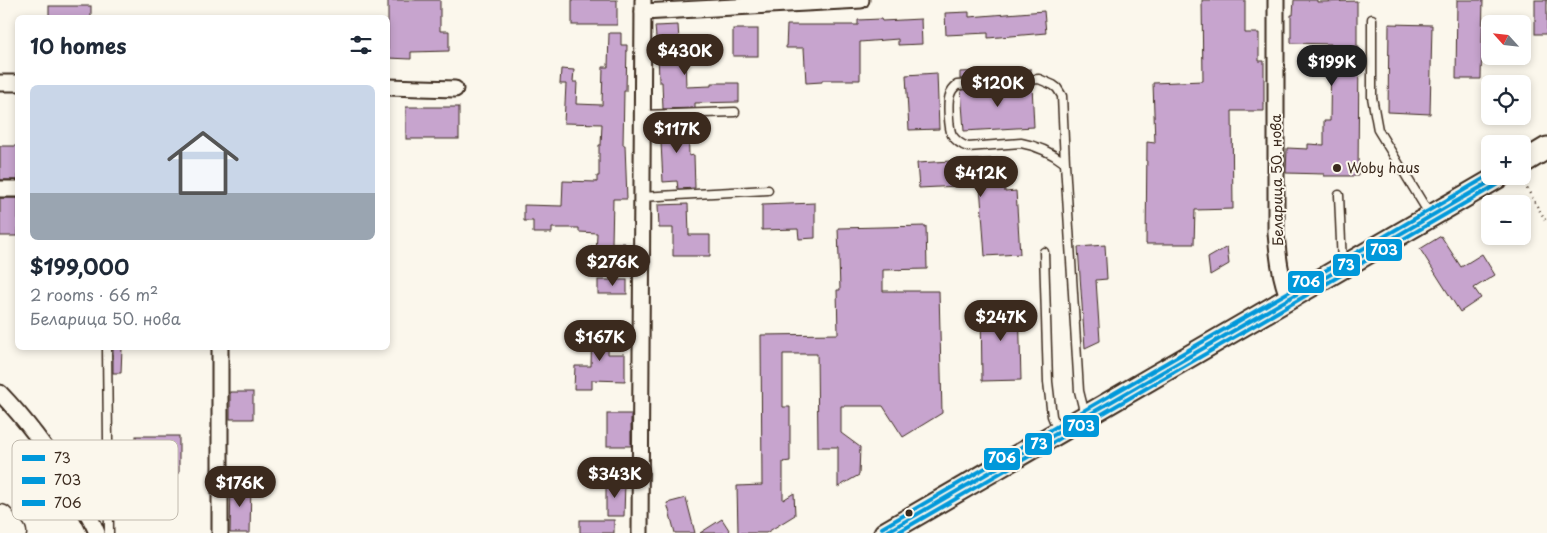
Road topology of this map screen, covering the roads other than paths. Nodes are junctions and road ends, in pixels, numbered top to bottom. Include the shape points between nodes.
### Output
1 (861, 0) edge
2 (1276, 0) edge
3 (643, 6) edge
4 (1372, 19) dead end
5 (0, 83) edge
6 (15, 83) edge
7 (390, 87) edge
8 (455, 89) dead end
9 (735, 112) dead end
10 (643, 115) junction
11 (1547, 148) edge
12 (1531, 158) edge
13 (1065, 163) junction
14 (1485, 185) edge
15 (0, 189) edge
16 (15, 190) edge
17 (768, 190) dead end
18 (1339, 195) dead end
19 (641, 197) junction
20 (1431, 217) junction
21 (1044, 252) dead end
22 (1342, 268) junction
23 (1289, 299) junction
24 (107, 350) edge
25 (220, 350) edge
26 (0, 393) edge
27 (1086, 417) junction
28 (1058, 433) junction
29 (40, 440) edge
30 (108, 440) edge
31 (0, 518) edge
32 (90, 520) edge
33 (109, 520) edge
34 (12, 533) edge
35 (97, 533) edge
36 (109, 533) edge
37 (220, 533) edge
38 (640, 533) edge
39 (885, 533) edge

1 - 3 street
2 - 23 street, Беларица 50. нова via 1276,233 1278,257
3 - 10 street
4 - 20 lane via 1372,97 1378,130
5 - 6 street
7 - 8 street
9 - 10 lane
10 - 19 street
11 - 12 main road
13 - 13 lane via 1062,96 1058,88 1039,79 957,85 950,93 952,134 964,146 1028,144 1044,149
13 - 27 lane via 1079,391
14 - 20 main road
15 - 16 street
17 - 19 lane
18 - 22 lane
19 - 38 street
20 - 22 main road
21 - 28 lane via 1049,401
22 - 23 main road
23 - 27 main road
24 - 30 lane
25 - 37 street
26 - 29 street
27 - 28 main road
28 - 39 main road
31 - 34 highway
32 - 35 street
33 - 36 lane

